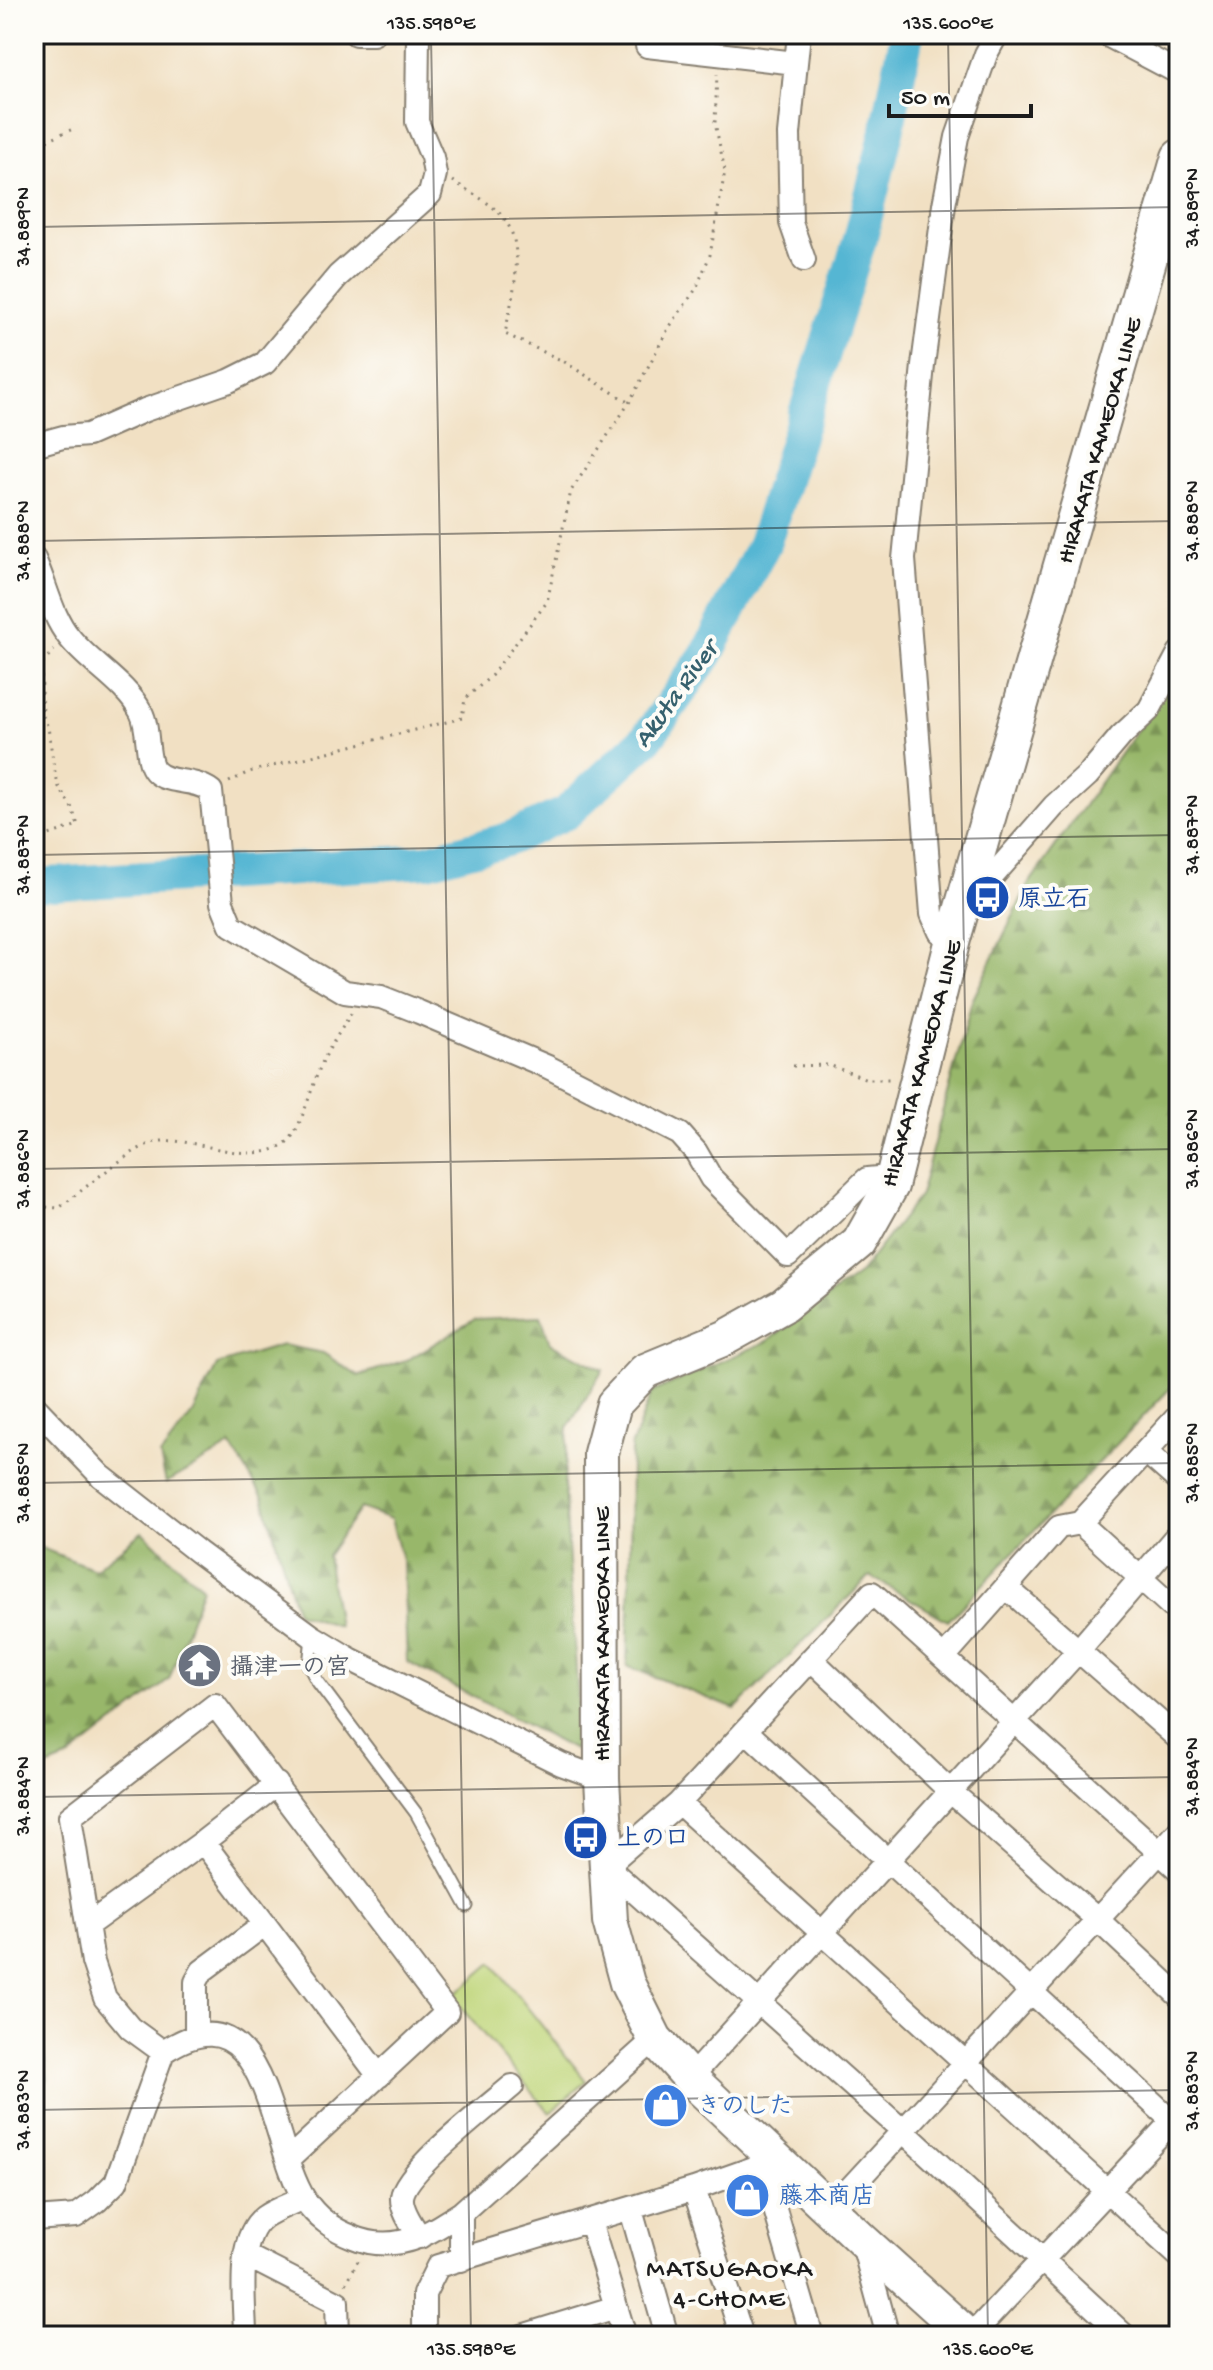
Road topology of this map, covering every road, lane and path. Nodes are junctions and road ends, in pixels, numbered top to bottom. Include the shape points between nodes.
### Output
1 (356, 34) edge
2 (373, 34) edge
3 (418, 34) edge
4 (799, 34) edge
5 (997, 34) edge
6 (1105, 34) edge
7 (647, 46) dead end
8 (718, 54) junction
9 (796, 63) junction
10 (1179, 73) edge
11 (73, 129) dead end
12 (34, 149) edge
13 (1179, 157) edge
14 (435, 174) junction
15 (804, 260) dead end
16 (629, 403) junction
17 (34, 445) edge
18 (34, 559) edge
19 (68, 636) junction
20 (1179, 653) edge
21 (41, 664) junction
22 (34, 665) edge
23 (211, 791) junction
24 (34, 837) edge
25 (971, 882) junction
26 (953, 939) junction
27 (362, 996) junction
28 (793, 1066) dead end
29 (918, 1078) junction
30 (891, 1186) junction
31 (34, 1197) edge
32 (34, 1406) edge
33 (1179, 1415) edge
34 (1146, 1452) junction
35 (1179, 1481) edge
36 (1080, 1523) junction
37 (1179, 1533) edge
38 (1139, 1577) junction
39 (1007, 1588) junction
40 (1179, 1613) edge
41 (312, 1636) junction
42 (1078, 1651) junction
43 (944, 1657) junction
44 (811, 1659) junction
45 (1014, 1719) junction
46 (746, 1731) junction
47 (1179, 1739) edge
48 (602, 1779) junction
49 (277, 1784) junction
50 (950, 1791) junction
51 (679, 1803) junction
52 (1179, 1831) edge
53 (203, 1842) junction
54 (1160, 1852) junction
55 (886, 1860) junction
56 (606, 1866) junction
57 (1179, 1870) edge
58 (467, 1906) dead end
59 (1098, 1920) junction
60 (88, 1925) junction
61 (264, 1925) junction
62 (821, 1933) junction
63 (1032, 1994) junction
64 (1179, 1996) edge
65 (758, 2001) junction
66 (196, 2035) junction
67 (655, 2039) junction
68 (163, 2052) junction
69 (968, 2062) junction
70 (379, 2076) junction
71 (690, 2078) junction
72 (512, 2086) dead end
73 (1177, 2121) edge
74 (902, 2130) junction
75 (289, 2159) junction
76 (767, 2161) junction
77 (694, 2189) junction
78 (1109, 2190) junction
79 (303, 2198) junction
80 (831, 2209) junction
81 (631, 2210) junction
82 (461, 2213) junction
83 (34, 2219) edge
84 (590, 2222) junction
85 (420, 2237) junction
86 (862, 2240) junction
87 (367, 2244) junction
88 (245, 2255) junction
89 (1179, 2256) edge
90 (461, 2260) junction
91 (1043, 2262) junction
92 (337, 2302) junction
93 (616, 2307) junction
94 (245, 2336) edge
95 (338, 2336) edge
96 (424, 2336) edge
97 (522, 2336) edge
98 (625, 2336) edge
99 (667, 2336) edge
100 (742, 2336) edge
101 (812, 2336) edge
102 (888, 2336) edge
103 (969, 2336) edge
104 (1125, 2336) edge

1 - 2 street
3 - 14 street via 417,122
4 - 9 street
5 - 26 street via 957,137 944,205 904,559 932,914 940,932
6 - 10 street
7 - 8 street
8 - 9 street
8 - 16 path via 715,123 725,171 710,255 696,289
9 - 15 street via 789,134 791,223
11 - 12 path
13 - 25 main road, HIRAKATA KAMEOKA LINE
14 - 16 path via 443,174 506,221 517,251 505,334 563,361
14 - 17 street via 430,194 338,276 265,363 88,435
16 - 23 path via 571,491 547,602 491,676 465,699 462,718 249,772
18 - 19 street
19 - 21 path
19 - 23 street via 142,713 151,766 158,775 202,783
20 - 25 street via 1149,710 991,878
21 - 22 path
21 - 24 path via 43,716 54,768 78,825
23 - 27 street via 222,903 231,925 345,992
25 - 26 main road, HIRAKATA KAMEOKA LINE
26 - 29 main road, HIRAKATA KAMEOKA LINE
27 - 30 street via 381,997 548,1067 680,1134 711,1178 788,1256 867,1179 878,1178
27 - 31 path via 323,1059 297,1130 286,1143 242,1152 167,1140 149,1144 59,1208 45,1207
28 - 29 path via 829,1065 867,1079
29 - 30 main road, HIRAKATA KAMEOKA LINE
30 - 48 main road, HIRAKATA KAMEOKA LINE via 859,1243 784,1305 725,1338 645,1371 614,1404 601,1453
32 - 41 street via 101,1476
33 - 34 street
34 - 35 street
34 - 36 street
36 - 38 street
36 - 39 street via 1059,1527
37 - 38 street
38 - 40 street
38 - 42 street
39 - 42 street
39 - 43 street
41 - 48 street via 561,1764
41 - 58 lane via 309,1666 317,1681 416,1813
42 - 45 street
42 - 47 street
43 - 44 street via 872,1593
43 - 45 street
44 - 46 street
44 - 50 street
45 - 50 street
45 - 54 street
46 - 51 street
46 - 55 street
48 - 56 main road, HIRAKATA KAMEOKA LINE
49 - 53 street
49 - 60 street via 215,1705 70,1817
49 - 70 street via 447,2012
50 - 55 street
50 - 59 street
51 - 56 street
51 - 62 street
52 - 54 street
53 - 60 street
53 - 61 street
54 - 57 street
54 - 59 street
55 - 62 street
55 - 63 street
56 - 65 street
56 - 67 main road, HIRAKATA KAMEOKA LINE via 610,1921 627,1983
59 - 63 street
59 - 64 street
60 - 68 street via 105,1998 130,2028
61 - 66 street via 202,1971 196,1982
61 - 70 street
62 - 65 street
62 - 69 street
63 - 69 street
63 - 73 street
65 - 71 street
65 - 74 street
66 - 68 street
66 - 75 street via 214,2034 245,2051
67 - 71 main road, HIRAKATA KAMEOKA LINE
67 - 82 street
68 - 83 street via 116,2182 76,2216
69 - 74 street
69 - 78 street
70 - 75 street
71 - 76 main road, HIRAKATA KAMEOKA LINE
72 - 85 street via 420,2166 408,2184 402,2198
73 - 78 street
74 - 80 street
74 - 91 street
75 - 79 street
76 - 77 street
76 - 80 main road, HIRAKATA KAMEOKA LINE
76 - 101 street
77 - 81 street
77 - 100 street
78 - 89 street
78 - 91 street
79 - 87 street via 318,2216
79 - 88 street via 264,2217 253,2229
80 - 86 main road, HIRAKATA KAMEOKA LINE
81 - 84 street
81 - 99 street
82 - 85 street
82 - 90 street
84 - 90 street
84 - 93 street
85 - 87 street
86 - 102 street
86 - 103 main road, HIRAKATA KAMEOKA LINE
87 - 92 path
88 - 92 street
88 - 94 street
90 - 96 street via 438,2266 424,2294
91 - 103 street
91 - 104 street
92 - 95 street
93 - 97 street
93 - 98 street

